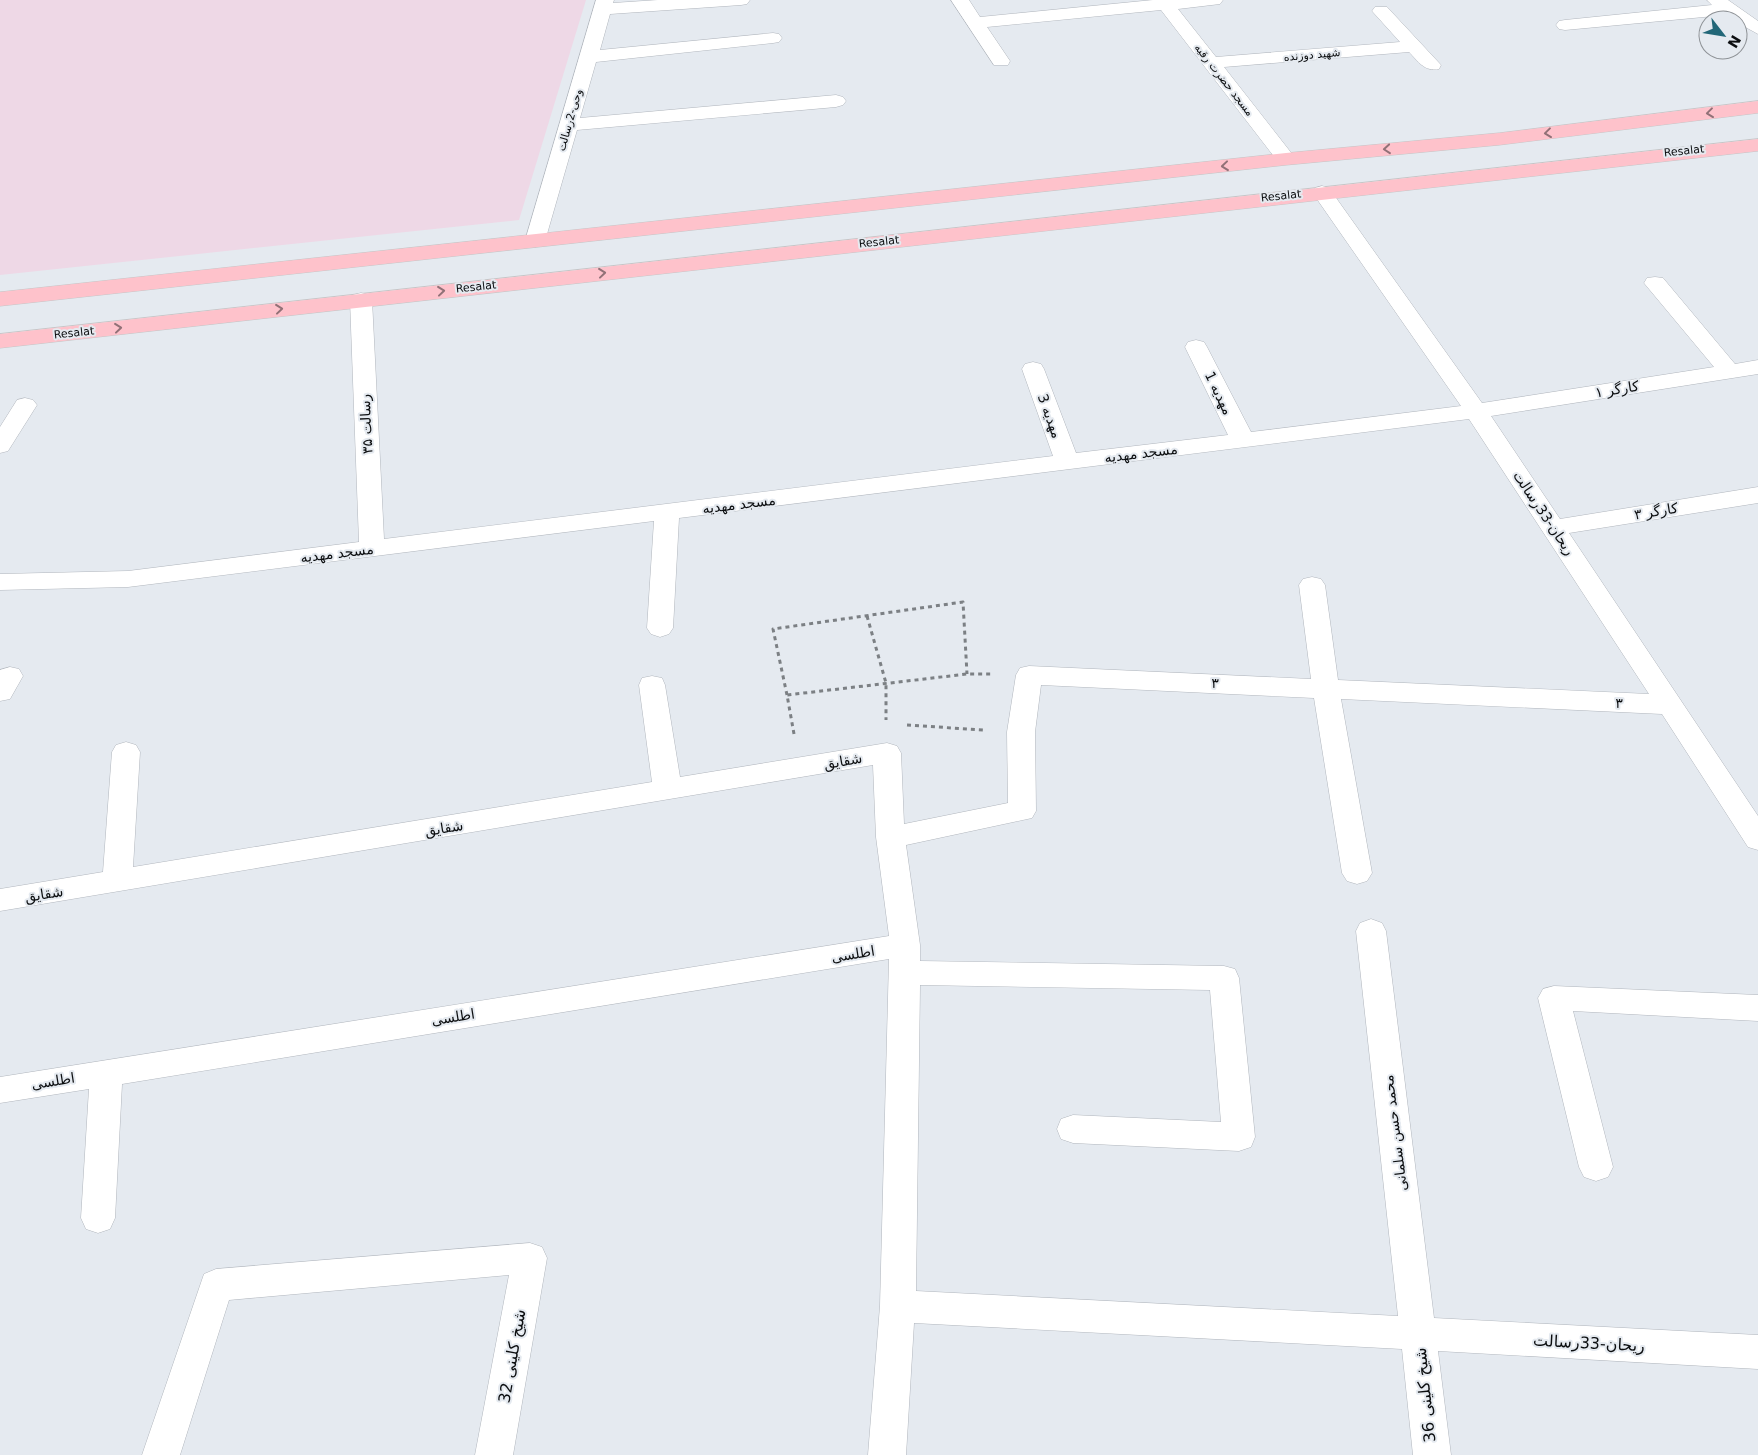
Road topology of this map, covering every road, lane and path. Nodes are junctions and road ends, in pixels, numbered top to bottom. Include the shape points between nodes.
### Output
1 (741, 0) edge
2 (960, 0) edge
3 (1214, 0) edge
4 (1164, 2) edge
5 (1722, 4) edge
6 (603, 5) edge
7 (1381, 11) dead end
8 (975, 23) junction
9 (1565, 25) dead end
10 (1758, 29) edge
11 (773, 38) dead end
12 (1413, 46) junction
13 (588, 57) junction
14 (1000, 61) dead end
15 (1211, 63) junction
16 (1432, 65) dead end
17 (836, 101) dead end
18 (1758, 107) edge
19 (568, 125) junction
20 (1758, 145) edge
21 (1712, 148) junction
22 (1758, 153) edge
23 (1286, 159) junction
24 (1322, 192) junction
25 (535, 240) junction
26 (1655, 284) dead end
27 (0, 299) edge
28 (361, 300) junction
29 (0, 341) edge
30 (1196, 347) dead end
31 (1758, 367) edge
32 (1033, 369) dead end
33 (1728, 371) junction
34 (25, 405) dead end
35 (1476, 411) junction
36 (1243, 440) junction
37 (0, 446) edge
38 (1066, 462) junction
39 (1758, 495) edge
40 (667, 513) junction
41 (1554, 528) junction
42 (372, 549) junction
43 (0, 582) edge
44 (1312, 586) dead end
45 (866, 616) junction
46 (660, 628) dead end
47 (967, 674) junction
48 (1029, 675) junction
49 (886, 683) junction
50 (652, 685) dead end
51 (1326, 688) junction
52 (787, 695) junction
53 (1671, 705) junction
54 (1021, 732) junction
55 (887, 738) junction
56 (126, 752) dead end
57 (800, 769) junction
58 (668, 791) junction
59 (1755, 829) edge
60 (890, 837) junction
61 (1357, 873) dead end
62 (117, 882) junction
63 (0, 900) edge
64 (1371, 931) dead end
65 (905, 959) junction
66 (1758, 1008) edge
67 (106, 1073) junction
68 (0, 1090) edge
69 (1074, 1129) dead end
70 (1596, 1167) dead end
71 (98, 1218) dead end
72 (898, 1306) junction
73 (1419, 1334) junction
74 (1758, 1352) edge
75 (161, 1455) edge
76 (494, 1455) edge
77 (887, 1455) edge
78 (1432, 1455) edge

1 - 6 street
2 - 8 street
3 - 4 street
4 - 8 street
4 - 15 street, مسجد حضرت رقیه
5 - 9 street
5 - 10 street
6 - 13 street, وحی-2رسالت
7 - 12 street
8 - 14 street
11 - 13 street
12 - 15 street, شهید دوزنده
12 - 16 street
13 - 19 street, وحی-2رسالت
15 - 23 street, مسجد حضرت رقیه
17 - 19 street
18 -> 23 main road via 1499,139
19 - 25 street, وحی-2رسالت
20 - 21 main road, Resalat
21 - 22 main road
21 - 24 main road, Resalat
23 -> 25 main road
28 -> 24 main road, Resalat
24 - 35 street, ریحان-33رسالت
25 - 27 main road
26 - 33 street
29 -> 28 main road, Resalat
28 - 42 street, رسالت ۳۵
30 - 36 street, مهدیه 1
31 - 33 street, کارگر ۱
32 - 38 street, مهدیه 3
33 - 35 street, کارگر ۱
34 - 37 street
35 - 36 street, مسجد مهدیه
35 - 41 street, ریحان-33رسالت
36 - 38 street, مسجد مهدیه
38 - 40 street, مسجد مهدیه
39 - 41 street, کارگر ۳
40 - 42 street, مسجد مهدیه
40 - 46 street
41 - 53 street, ریحان-33رسالت
42 - 43 street, مسجد مهدیه via 128,579
44 - 51 street
45 - 47 path via 963,602
45 - 49 path
45 - 52 path via 773,629
47 - 48 path
47 - 49 path
48 - 51 street, ۳
48 - 54 street
49 - 52 path
49 - 55 path
50 - 58 street
51 - 53 street, ۳
51 - 61 street
52 - 57 path
53 - 59 street, ریحان-33رسالت
54 - 55 path
54 - 60 street via 1022,811
55 - 57 street, شقایق
55 - 60 street
56 - 62 street
57 - 58 street, شقایق
58 - 62 street, شقایق
60 - 65 street
62 - 63 street, شقایق
64 - 73 street, محمد حسن سلمانی
65 - 67 street, اطلسی
65 - 69 street, اطلسی via 1224,978 1239,1137
65 - 72 street
66 - 70 street via 1554,998
67 - 68 street, اطلسی
67 - 71 street
72 - 73 street, ریحان-33رسالت
72 - 77 street
73 - 74 street, ریحان-33رسالت
73 - 78 street, شیخ کلینی 36
75 - 76 street, شیخ کلینی 32 via 216,1285 530,1258

